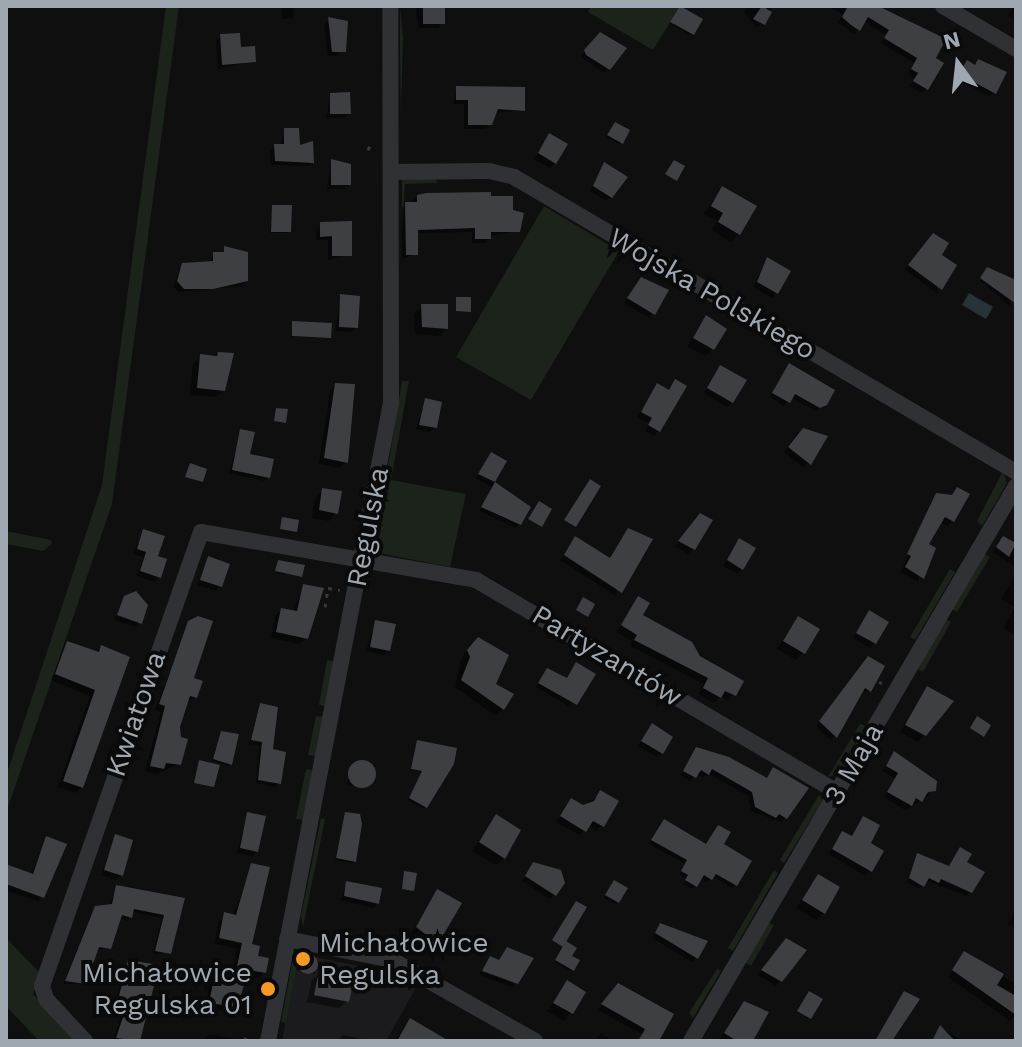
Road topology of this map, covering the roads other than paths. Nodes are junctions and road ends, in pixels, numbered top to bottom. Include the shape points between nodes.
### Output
1 (390, 6) edge
2 (943, 6) edge
3 (1016, 49) edge
4 (392, 172) junction
5 (1016, 472) edge
6 (1016, 486) edge
7 (362, 561) junction
8 (838, 792) junction
9 (287, 939) junction
10 (85, 1041) edge
11 (268, 1041) edge
12 (535, 1041) edge
13 (691, 1041) edge

1 - 4 street, Regulska
2 - 3 street
4 - 5 street, Wojska Polskiego via 489,171 514,177
4 - 7 street, Regulska via 392,398
6 - 8 street, 3 Maja
7 - 8 street, Partyzantów via 479,581
7 - 9 street, Regulska
7 - 10 street, Kwiatowa via 207,531 196,536 42,986 46,999
8 - 13 street, 3 Maja
9 - 11 street, Regulska
9 - 12 street via 400,964

